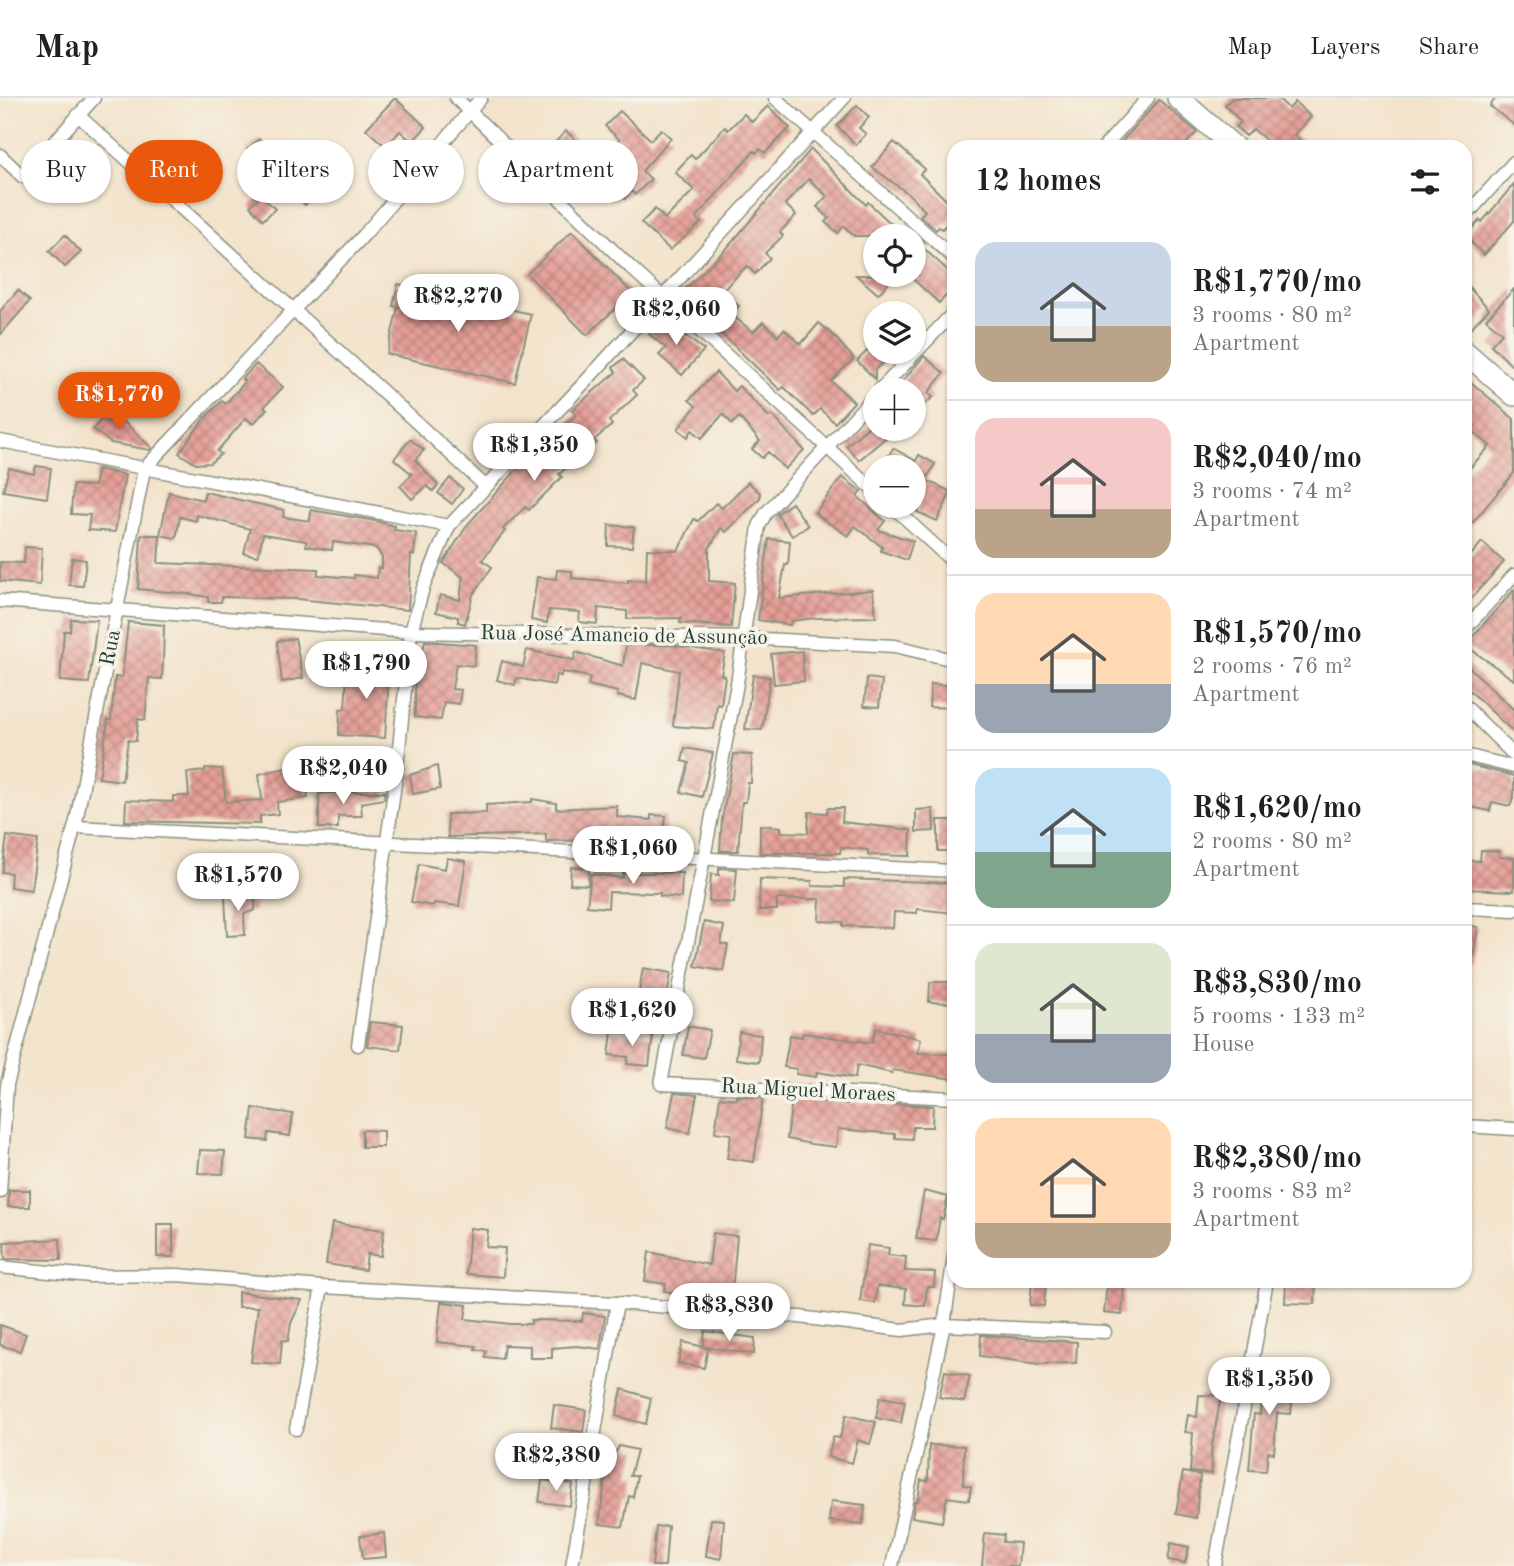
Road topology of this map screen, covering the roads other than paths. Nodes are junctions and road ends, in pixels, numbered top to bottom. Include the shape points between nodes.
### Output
1 (94, 98) edge
2 (456, 98) edge
3 (481, 98) edge
4 (775, 98) edge
5 (844, 98) edge
6 (1148, 98) edge
7 (1178, 98) edge
8 (470, 111) junction
9 (78, 115) junction
10 (811, 132) junction
11 (1110, 140) edge
12 (1226, 140) edge
13 (0, 155) edge
14 (1514, 162) edge
15 (1472, 209) edge
16 (947, 251) edge
17 (663, 297) junction
18 (296, 310) junction
19 (947, 319) edge
20 (1472, 358) edge
21 (891, 378) edge
22 (1514, 395) edge
23 (863, 408) edge
24 (0, 441) edge
25 (827, 446) junction
26 (144, 469) junction
27 (863, 480) edge
28 (485, 486) junction
29 (905, 518) edge
30 (449, 526) junction
31 (947, 557) edge
32 (1514, 575) edge
33 (0, 601) edge
34 (118, 612) junction
35 (1472, 621) edge
36 (411, 632) junction
37 (745, 638) junction
38 (947, 658) edge
39 (1472, 713) edge
40 (1514, 755) edge
41 (1472, 757) edge
42 (1514, 767) edge
43 (78, 810) junction
44 (387, 843) junction
45 (705, 860) junction
46 (947, 871) edge
47 (1472, 908) edge
48 (1514, 910) edge
49 (358, 1045) dead end
50 (947, 1098) edge
51 (1472, 1126) edge
52 (1514, 1129) edge
53 (0, 1192) edge
54 (0, 1267) edge
55 (322, 1287) junction
56 (949, 1288) edge
57 (1265, 1288) edge
58 (617, 1303) junction
59 (944, 1325) junction
60 (1105, 1332) dead end
61 (296, 1429) dead end
62 (572, 1566) edge
63 (892, 1566) edge
64 (1215, 1566) edge

1 - 9 street
2 - 8 street
3 - 8 street
4 - 10 street
5 - 10 street
6 - 11 street
7 - 12 main road
8 - 17 street
8 - 18 street
9 - 13 street via 23,177
9 - 18 street
10 - 16 street
10 - 17 street
14 - 15 street
17 - 25 street
17 - 28 street
18 - 26 street
18 - 28 street
19 - 21 street
20 - 22 main road
23 - 25 street
24 - 26 street
25 - 27 street
25 - 37 street via 759,526
26 - 30 street
26 - 34 street, Rua
28 - 30 street
29 - 31 street
30 - 36 street via 423,588
32 - 35 street
33 - 34 street, Rua José Amancio de Assunção
34 - 36 street, Rua José Amancio de Assunção
34 - 43 street, Rua
36 - 37 street, Rua José Amancio de Assunção
36 - 44 street
37 - 38 street, Rua José Amancio de Assunção via 895,646
37 - 45 street
39 - 40 street
41 - 42 street
43 - 44 street, Rua via 75,827
43 - 53 street via 7,1085
44 - 45 street
44 - 49 street
45 - 46 street
45 - 50 street, Rua Miguel Moraes via 662,1084
47 - 48 street
51 - 52 street
54 - 55 street
55 - 58 street
55 - 61 street
56 - 59 street
57 - 64 street
58 - 59 street via 902,1330
58 - 62 street
59 - 60 street
59 - 63 street

